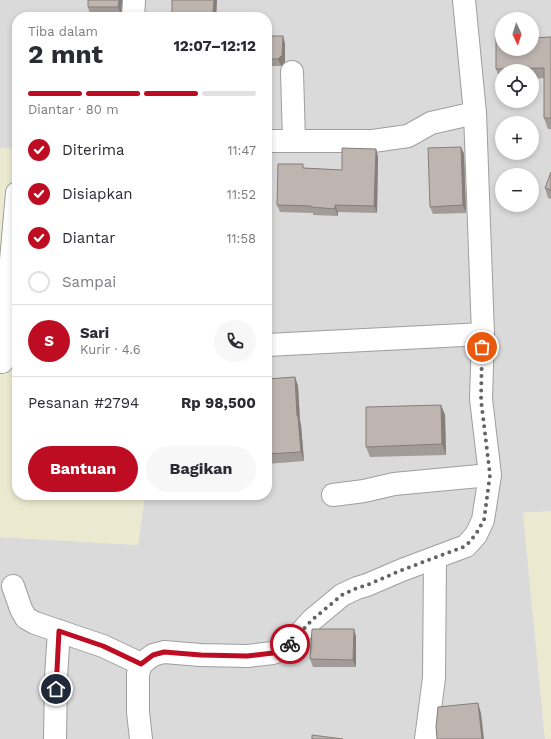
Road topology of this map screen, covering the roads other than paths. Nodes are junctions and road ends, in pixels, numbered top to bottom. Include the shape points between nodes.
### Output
1 (134, 0) edge
2 (464, 0) edge
3 (133, 12) edge
4 (292, 72) dead end
5 (475, 113) junction
6 (272, 141) edge
7 (294, 141) junction
8 (12, 224) edge
9 (5, 267) edge
10 (483, 334) junction
11 (272, 345) edge
12 (6, 362) edge
13 (490, 475) junction
14 (333, 495) dead end
15 (435, 559) junction
16 (13, 586) dead end
17 (59, 631) junction
18 (141, 664) junction
19 (56, 739) edge
20 (142, 739) edge
21 (426, 739) edge

1 - 3 street
2 - 5 street
4 - 7 street
5 - 7 street via 431,124 408,136 373,141
5 - 10 street
6 - 7 street
8 - 9 street
9 - 12 street
10 - 11 street
10 - 13 street via 481,400
13 - 14 street via 394,484
13 - 15 street via 484,520 476,534 466,546
15 - 18 street via 342,595 312,620 290,644 273,653 247,656 164,652 153,655
15 - 21 street via 434,678
16 - 17 street via 26,618
17 - 18 street via 103,646
17 - 19 street
18 - 20 street via 137,691

